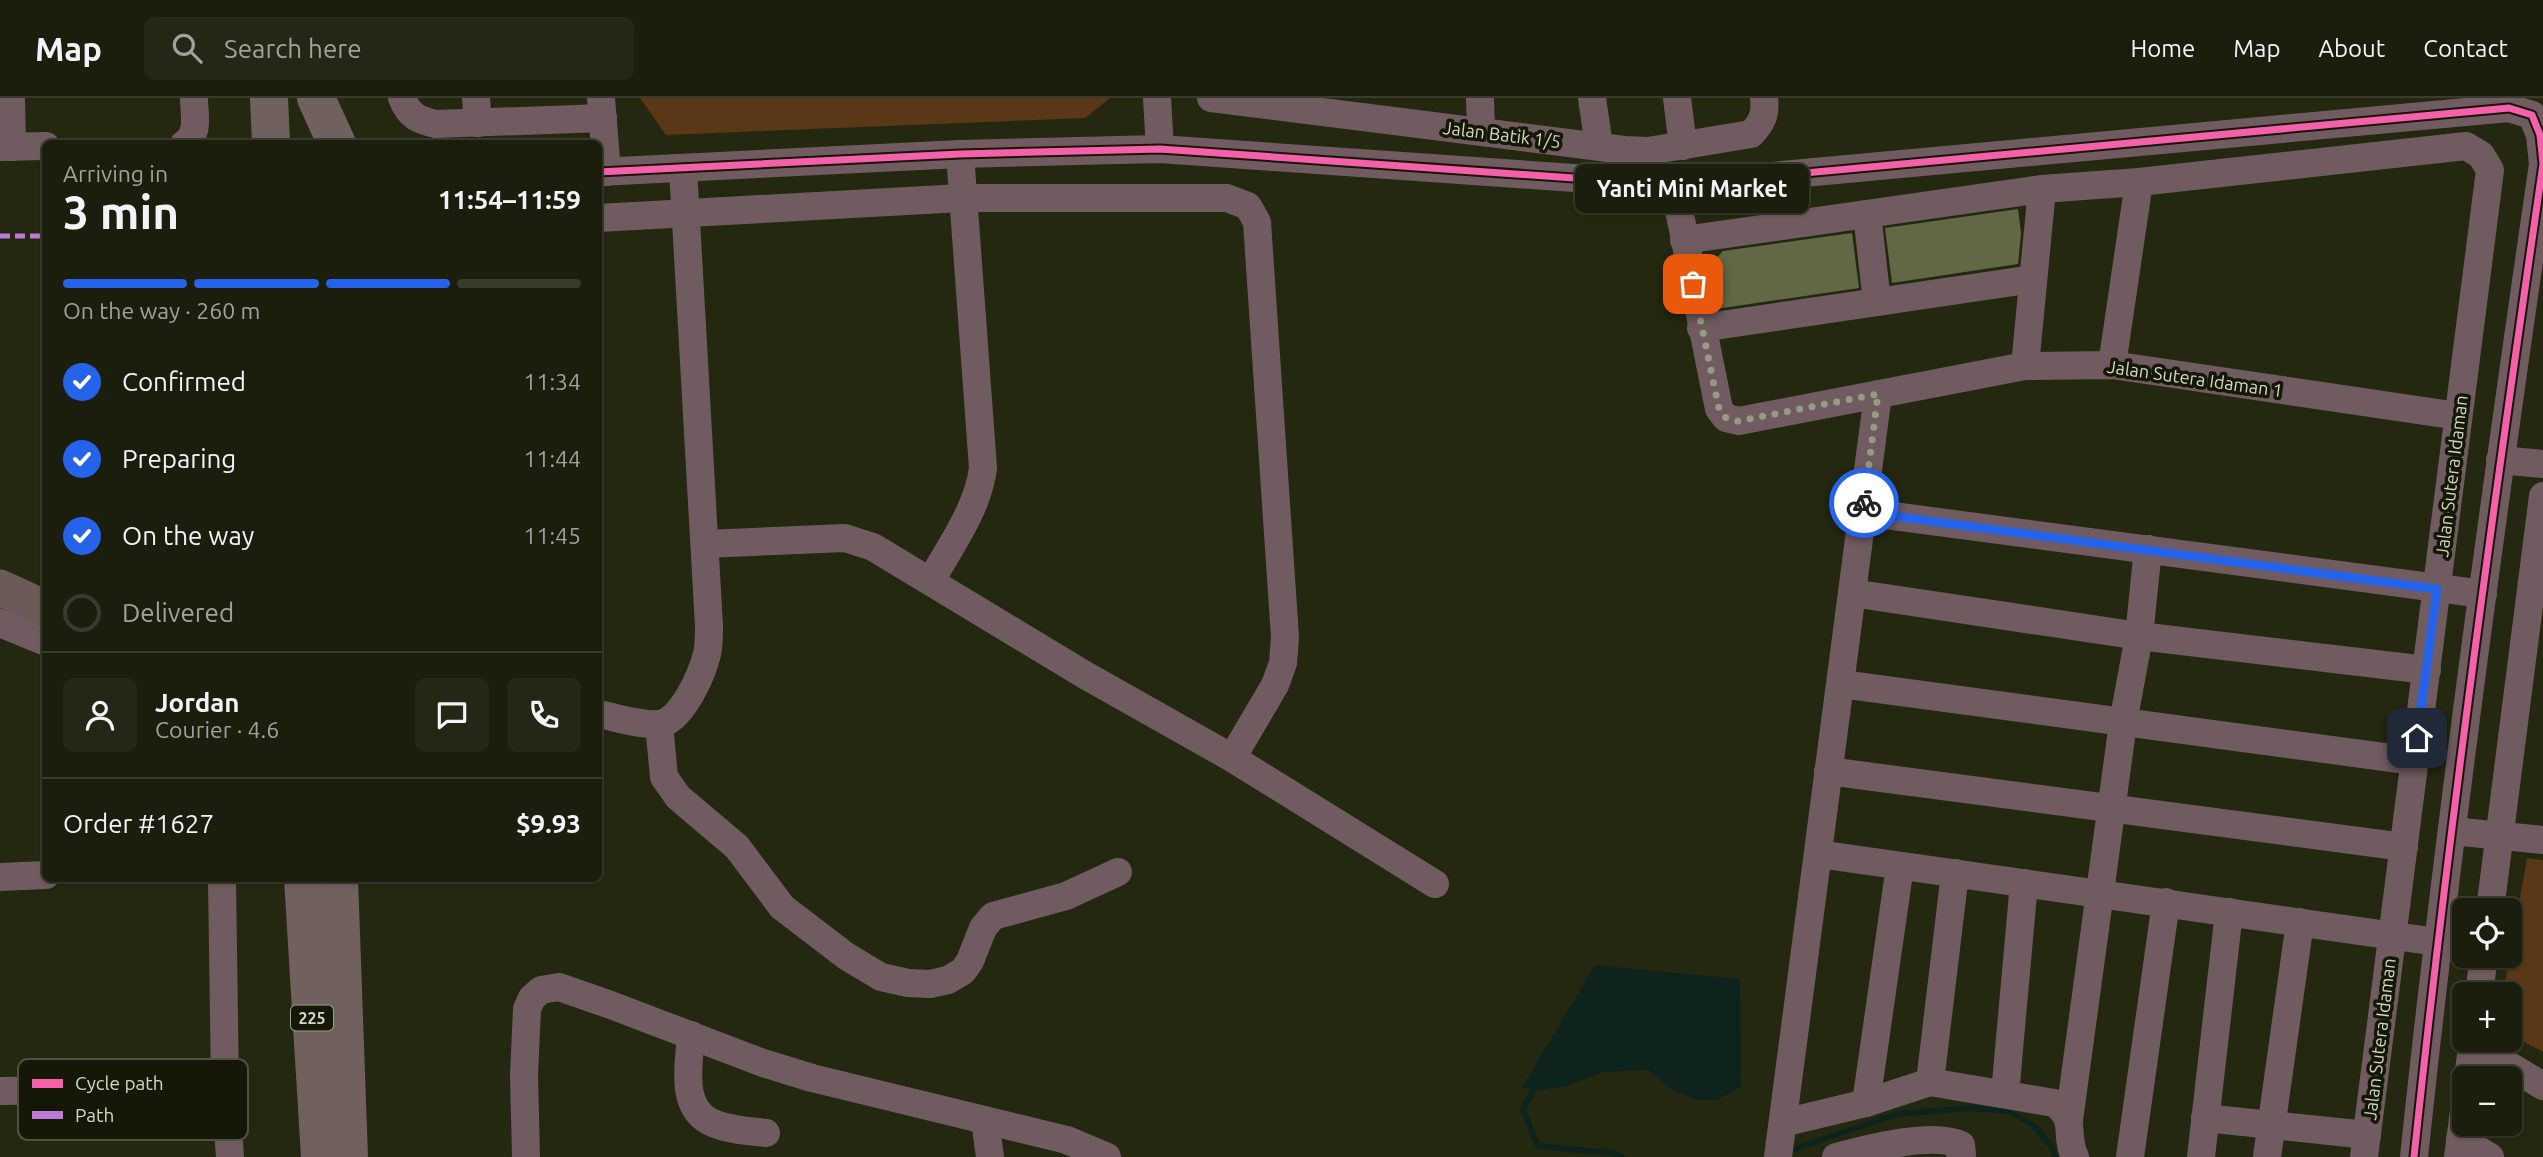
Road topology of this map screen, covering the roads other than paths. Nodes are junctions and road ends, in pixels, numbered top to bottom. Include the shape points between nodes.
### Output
1 (11, 98) edge
2 (194, 98) edge
3 (269, 98) edge
4 (302, 98) edge
5 (316, 98) edge
6 (402, 98) edge
7 (1157, 98) edge
8 (1211, 98) edge
9 (1480, 98) edge
10 (1592, 98) edge
11 (1677, 98) edge
12 (1763, 98) edge
13 (1289, 103) edge
14 (602, 108) edge
15 (1380, 108) edge
16 (477, 111) edge
17 (566, 131) edge
18 (1481, 131) junction
19 (190, 140) edge
20 (271, 140) edge
21 (305, 140) edge
22 (335, 140) edge
23 (42, 146) edge
24 (1599, 146) junction
25 (1683, 146) junction
26 (6, 147) edge
27 (1160, 149) junction
28 (960, 154) junction
29 (1384, 165) junction
30 (683, 169) junction
31 (603, 172) edge
32 (2139, 182) junction
33 (1674, 185) junction
34 (2042, 189) junction
35 (962, 198) junction
36 (685, 212) junction
37 (1867, 214) junction
38 (602, 219) edge
39 (1684, 240) junction
40 (2033, 279) junction
41 (1877, 302) junction
42 (1701, 328) junction
43 (2112, 365) junction
44 (2025, 366) junction
45 (1878, 394) junction
46 (2458, 416) junction
47 (2500, 460) junction
48 (2543, 464) edge
49 (2543, 496) edge
50 (1863, 512) junction
51 (705, 544) junction
52 (2148, 549) junction
53 (931, 581) junction
54 (0, 588) edge
55 (2437, 589) junction
56 (1852, 593) junction
57 (2483, 594) junction
58 (42, 607) edge
59 (0, 623) edge
60 (2139, 636) junction
61 (42, 640) edge
62 (2533, 650) edge
63 (2427, 670) junction
64 (1840, 684) junction
65 (602, 714) edge
66 (2123, 723) junction
67 (659, 724) junction
68 (1232, 758) junction
69 (2414, 761) junction
70 (1828, 771) junction
71 (2111, 809) junction
72 (2452, 831) junction
73 (2500, 835) junction
74 (2543, 840) edge
75 (2404, 847) junction
76 (1818, 854) junction
77 (1900, 866) junction
78 (1118, 872) dead end
79 (1955, 873) junction
80 (42, 875) edge
81 (0, 877) edge
82 (222, 882) edge
83 (303, 882) edge
84 (338, 882) edge
85 (2024, 883) junction
86 (1435, 884) dead end
87 (2101, 893) junction
88 (2492, 898) edge
89 (2166, 902) junction
90 (2229, 912) junction
91 (2300, 922) junction
92 (2392, 936) junction
93 (2437, 942) junction
94 (691, 1035) junction
95 (2489, 1052) edge
96 (225, 1059) edge
97 (1930, 1082) junction
98 (2543, 1086) edge
99 (0, 1091) edge
100 (18, 1091) edge
101 (2005, 1094) junction
102 (1866, 1103) junction
103 (2205, 1118) junction
104 (985, 1120) junction
105 (2069, 1120) junction
106 (2271, 1124) junction
107 (766, 1133) dead end
108 (1781, 1141) edge
109 (2366, 1146) edge
110 (2459, 1148) edge
111 (1885, 1150) edge
112 (320, 1157) edge
113 (349, 1157) edge
114 (526, 1157) edge
115 (990, 1157) edge
116 (1107, 1157) edge
117 (1836, 1157) edge
118 (1960, 1157) edge
119 (2075, 1157) edge
120 (2130, 1157) edge
121 (2201, 1157) edge
122 (2266, 1157) edge
123 (2414, 1157) edge
124 (2490, 1157) edge

1 - 26 street
2 - 19 street via 195,133
3 - 20 highway
4 - 21 highway
5 - 22 highway
6 - 16 street via 408,113 436,124
7 - 27 street
8 - 13 street, Jalan Batik 1/5
9 - 18 street
10 - 24 street
11 - 25 street
12 - 25 street, Jalan Batik 1/5 via 1762,124 1751,134
13 - 15 street, Jalan Batik 1/5
14 - 17 street
14 - 31 street
15 - 18 street, Jalan Batik 1/5
15 - 29 street
16 - 17 street
18 - 24 street, Jalan Batik 1/5
23 - 26 street
24 - 25 street, Jalan Batik 1/5 via 1648,151
27 - 28 street
27 - 29 street
28 - 30 street
28 - 35 street
29 - 33 street
30 - 31 street
30 - 36 street
32 - 34 street
32 - 43 street
32 - 46 street, Jalan Sutera Idaman via 2466,146 2481,155 2490,170
33 - 39 street
33 - 47 street via 2496,109 2532,115 2543,164
34 - 37 street
34 - 40 street
35 - 36 street
35 - 53 street via 981,485
35 - 68 street via 1227,198 1248,205 1257,222 1285,636 1275,685
36 - 38 street
36 - 51 street
37 - 39 street
37 - 41 street
39 - 42 street
40 - 41 street
40 - 44 street
41 - 42 street
42 - 45 street, Jalan Sutera Idaman 1 via 1719,409 1726,418 1738,421
43 - 44 street, Jalan Sutera Idaman 1
43 - 46 street, Jalan Sutera Idaman 1
44 - 45 street, Jalan Sutera Idaman 1
45 - 50 street
46 - 55 street, Jalan Sutera Idaman
47 - 48 street
47 - 57 street
49 - 62 street
50 - 52 street
50 - 56 street
51 - 53 street via 845,538 873,547
51 - 67 street via 707,653 683,707
52 - 55 street
52 - 60 street
53 - 68 street
54 - 58 main road
55 - 57 street
55 - 63 street, Jalan Sutera Idaman
56 - 60 street
56 - 64 street
57 - 72 street
59 - 61 street
60 - 63 street
60 - 66 street
62 - 73 street
63 - 69 street, Jalan Sutera Idaman
64 - 66 street
64 - 70 street
65 - 67 street
66 - 69 street
66 - 71 street
67 - 78 street via 664,777 678,797 737,847 782,908 881,977 930,984 948,980 963,971 993,916 1066,896
68 - 86 street
69 - 75 street, Jalan Sutera Idaman
70 - 71 street
70 - 76 street
71 - 75 street
71 - 87 street
72 - 73 street
72 - 93 street
73 - 74 street
73 - 88 street
75 - 92 street, Jalan Sutera Idaman
76 - 77 street
76 - 108 street
77 - 79 street
77 - 102 street
79 - 85 street
79 - 97 street
80 - 81 street
82 - 96 street
83 - 112 highway, 225
84 - 113 highway, 225
85 - 87 street
85 - 101 street
87 - 89 street
87 - 105 street
89 - 90 street
89 - 120 street
90 - 91 street
90 - 103 street
91 - 92 street
91 - 106 street
92 - 93 street
92 - 109 street, Jalan Sutera Idaman
93 - 123 street
94 - 104 street via 812,1078
94 - 107 street via 688,1084 693,1106 710,1122
94 - 114 street via 559,987 541,990 527,1009 525,1027
95 - 98 street
97 - 101 street
97 - 102 street
99 - 100 street
101 - 105 street via 2054,1103
102 - 108 street
103 - 106 street
103 - 121 street
104 - 115 street
104 - 116 street via 1067,1140
105 - 119 street
106 - 109 street
106 - 122 street
110 - 124 street
111 - 117 street
111 - 118 street via 1951,1140 1961,1145

